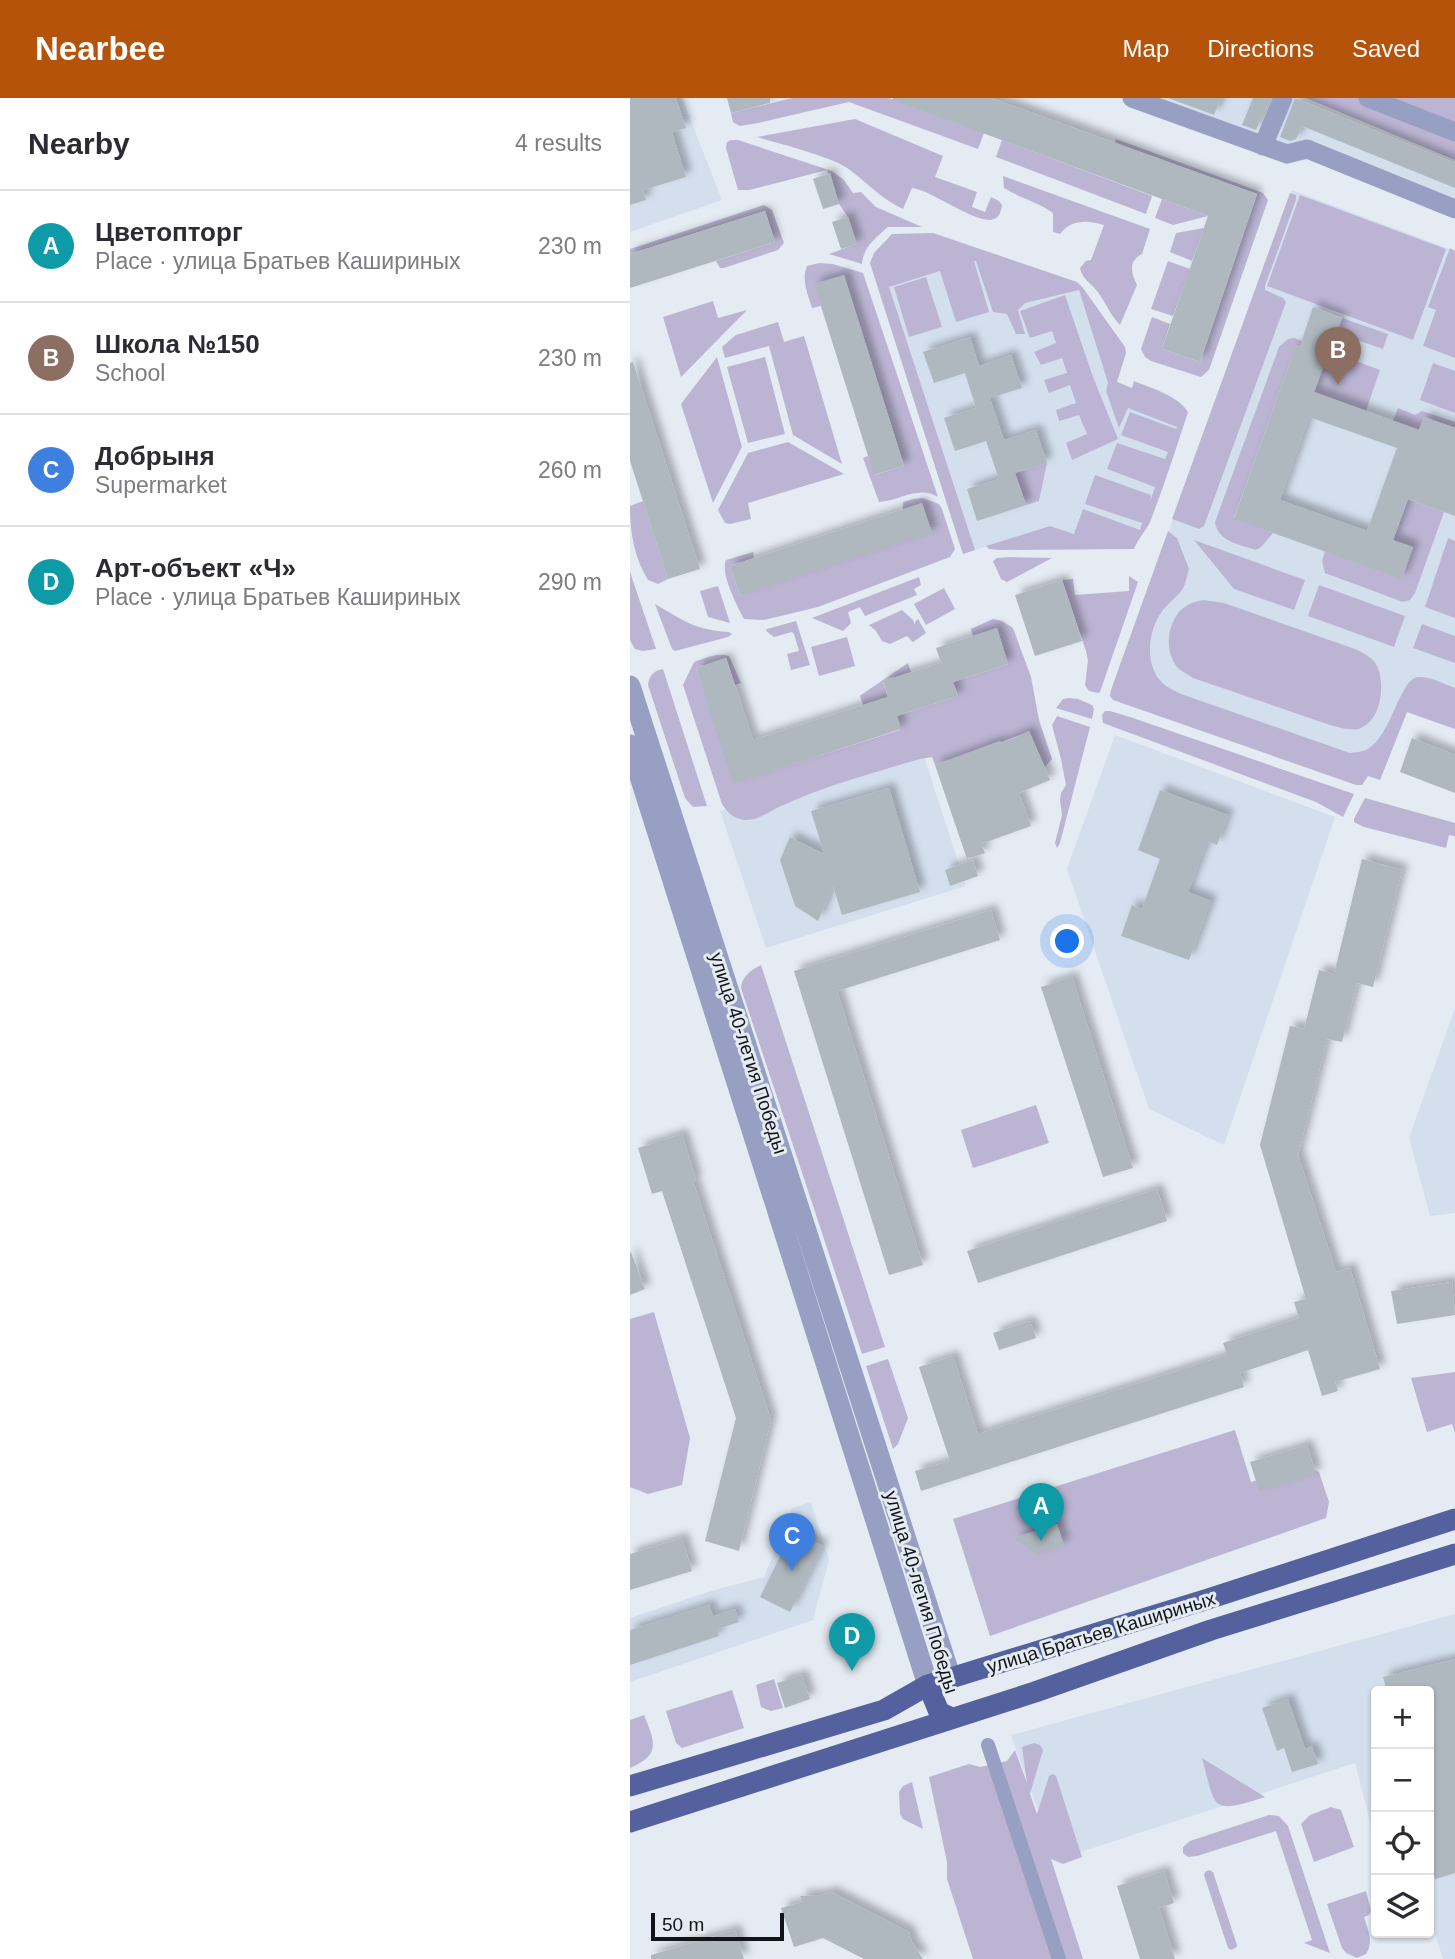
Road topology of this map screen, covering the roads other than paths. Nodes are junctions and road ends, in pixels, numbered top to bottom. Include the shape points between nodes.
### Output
1 (1132, 98) edge
2 (1283, 98) edge
3 (1368, 98) edge
4 (1455, 132) edge
5 (1263, 146) junction
6 (1455, 209) edge
7 (630, 686) edge
8 (630, 744) edge
9 (750, 1090) junction
10 (1455, 1519) edge
11 (1455, 1554) edge
12 (951, 1679) junction
13 (928, 1685) junction
14 (951, 1718) junction
15 (988, 1745) dead end
16 (630, 1786) edge
17 (630, 1822) edge
18 (1059, 1959) edge

1 - 5 street
2 - 5 street
3 - 4 street
5 - 6 street via 1287,154 1307,149
7 - 9 street, улица 40-летия Победы
8 - 9 street, улица 40-летия Победы
9 - 12 street, улица 40-летия Победы
9 - 13 street, улица 40-летия Победы
10 - 12 main road, улица Братьев Кашириных
11 - 14 main road, улица Братьев Кашириных
12 - 13 main road, улица Братьев Кашириных
12 - 14 main road, улица 40-летия Победы via 956,1706
13 - 14 main road, улица 40-летия Победы via 939,1712
13 - 16 main road, улица Братьев Кашириных via 884,1710
14 - 17 main road, улица Братьев Кашириных
15 - 18 street

